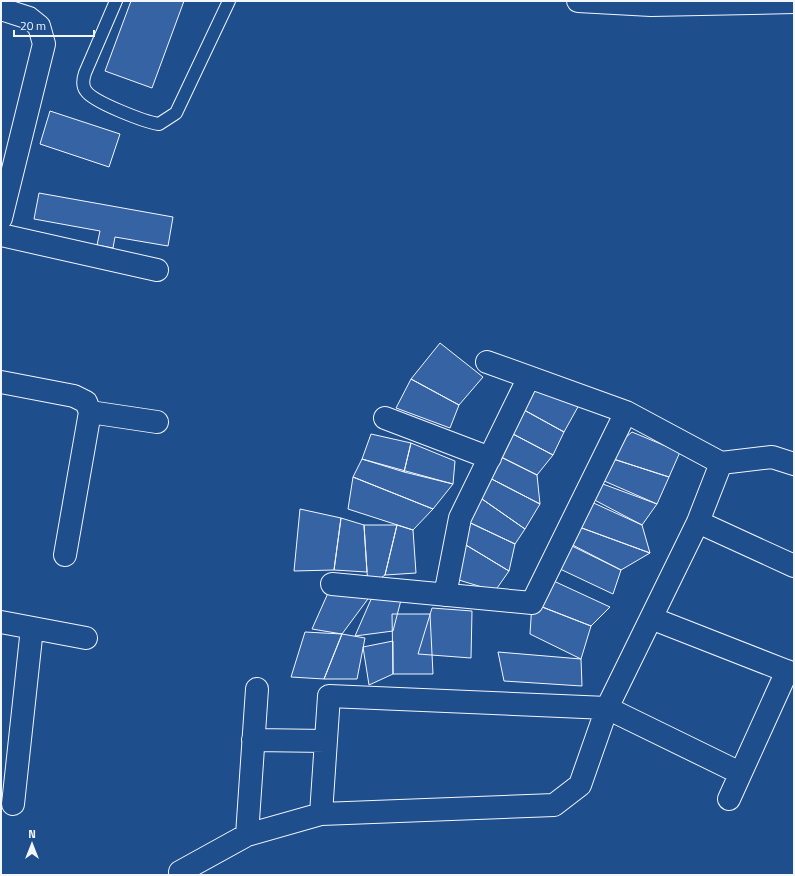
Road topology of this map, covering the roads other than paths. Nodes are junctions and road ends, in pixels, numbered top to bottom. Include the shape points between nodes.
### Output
1 (116, 1) edge
2 (230, 1) edge
3 (578, 1) edge
4 (794, 2) edge
5 (1, 9) edge
6 (1, 218) edge
7 (1, 235) edge
8 (157, 270) dead end
9 (487, 362) dead end
10 (529, 377) junction
11 (1, 382) edge
12 (90, 412) junction
13 (626, 412) junction
14 (386, 418) dead end
15 (157, 422) dead end
16 (490, 458) junction
17 (721, 463) junction
18 (794, 464) edge
19 (698, 522) junction
20 (65, 555) dead end
21 (794, 566) edge
22 (332, 584) dead end
23 (445, 595) junction
24 (651, 618) junction
25 (1, 622) edge
26 (32, 628) junction
27 (86, 638) dead end
28 (791, 673) edge
29 (256, 689) dead end
30 (607, 708) junction
31 (253, 740) junction
32 (326, 741) junction
33 (740, 773) junction
34 (729, 799) dead end
35 (13, 804) dead end
36 (320, 814) junction
37 (247, 835) junction
38 (180, 872) dead end

1 - 2 lane via 85,73 85,91 92,98 148,123 159,124 176,113
3 - 4 street via 651,5
5 - 6 street via 29,18 39,26 44,44
7 - 8 street
9 - 10 street
10 - 13 street
10 - 16 street
11 - 12 street via 74,396 86,402
12 - 15 street
12 - 20 street
13 - 17 street
13 - 23 street via 532,603
14 - 16 street
16 - 23 street via 460,518
17 - 18 street via 772,457
17 - 19 street
19 - 21 street
19 - 24 street
22 - 23 street
24 - 28 street
24 - 30 street
25 - 26 street
26 - 27 street
26 - 35 street
28 - 33 street
29 - 31 street
30 - 32 street via 329,696
30 - 33 street
30 - 36 street via 580,785 554,805
31 - 32 street
31 - 37 street
32 - 36 street
33 - 34 street
36 - 37 street
37 - 38 street

